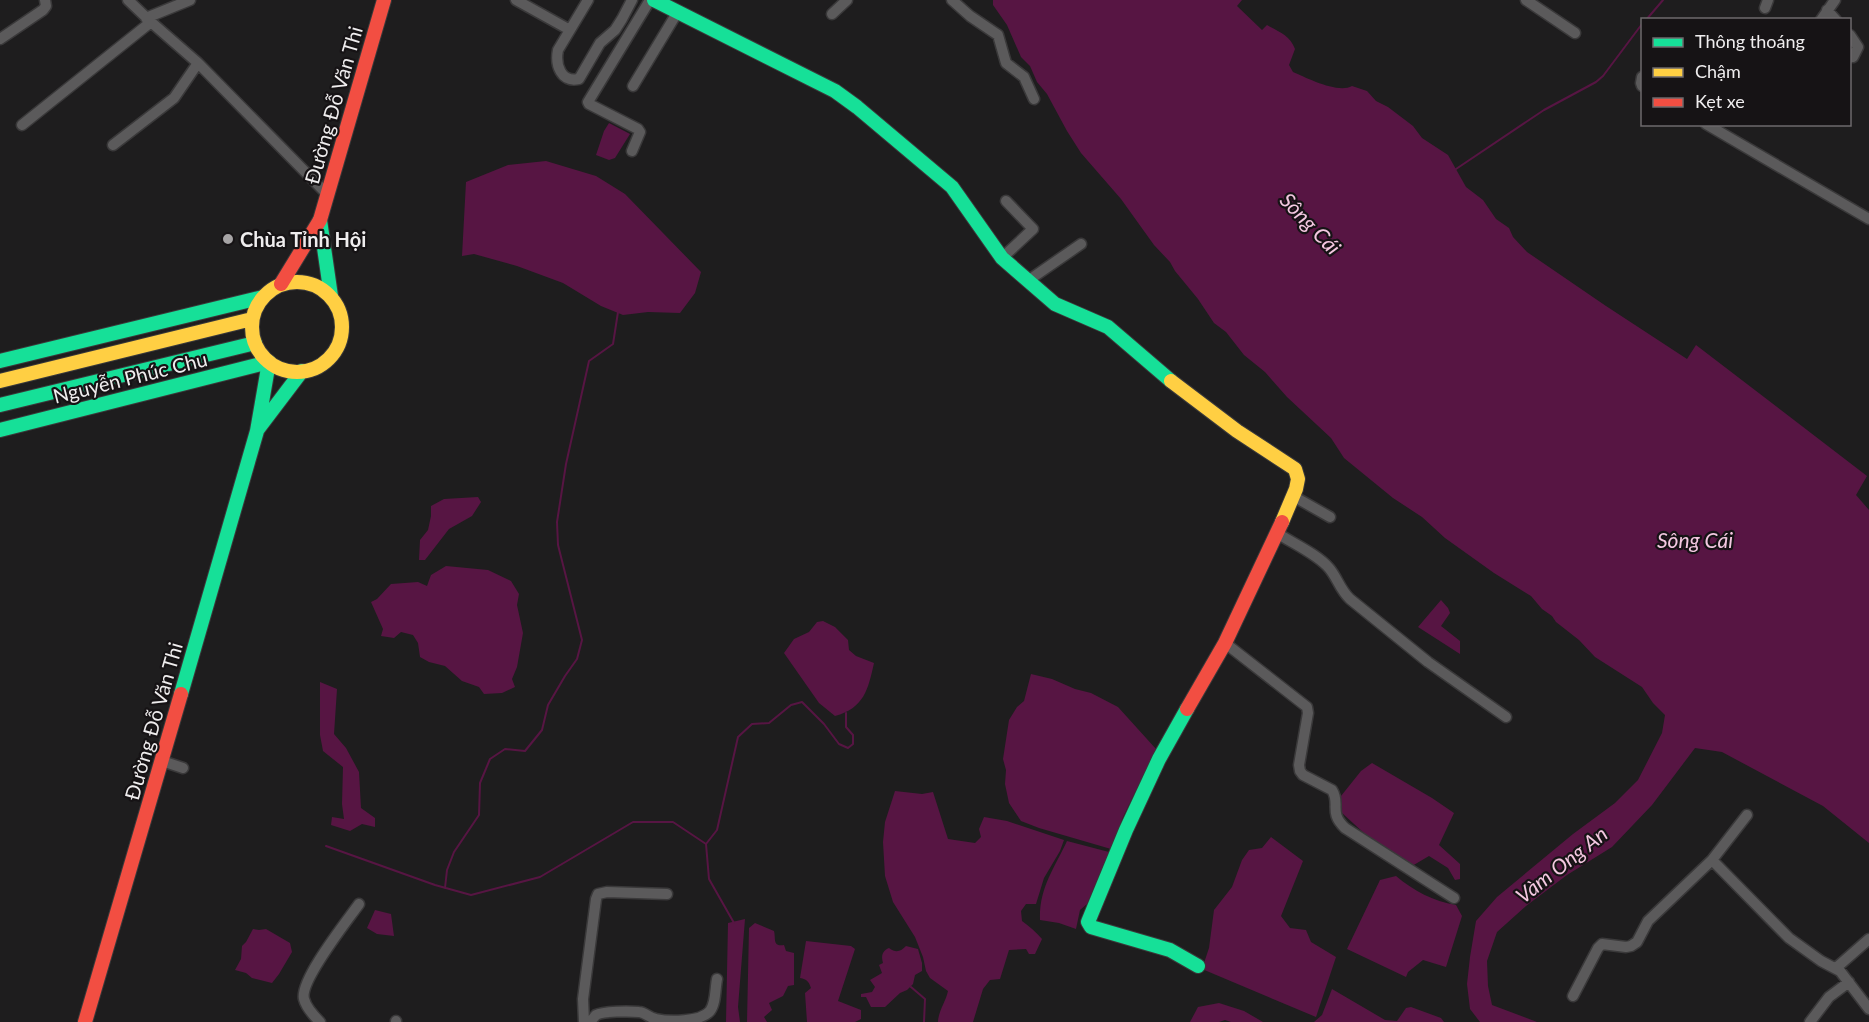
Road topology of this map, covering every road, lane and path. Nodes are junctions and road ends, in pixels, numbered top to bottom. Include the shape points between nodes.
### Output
1 (45, 0) edge
2 (128, 0) edge
3 (190, 0) edge
4 (384, 0) edge
5 (516, 0) edge
6 (588, 0) edge
7 (632, 0) edge
8 (652, 0) edge
9 (847, 0) edge
10 (952, 0) edge
11 (1526, 0) edge
12 (1834, 0) edge
13 (676, 8) edge
14 (832, 14) dead end
15 (1824, 15) edge
16 (149, 20) junction
17 (570, 30) junction
18 (1575, 33) dead end
19 (1851, 36) edge
20 (0, 39) edge
21 (1853, 57) dead end
22 (198, 63) junction
23 (633, 86) dead end
24 (1034, 99) dead end
25 (22, 125) dead end
26 (1712, 126) edge
27 (113, 145) dead end
28 (632, 152) dead end
29 (327, 194) junction
30 (1006, 201) dead end
31 (1869, 219) edge
32 (320, 220) junction
33 (1081, 244) dead end
34 (1002, 258) junction
35 (1029, 280) junction
36 (281, 284) junction
37 (263, 297) junction
38 (331, 297) junction
39 (252, 319) junction
40 (255, 343) junction
41 (0, 361) edge
42 (269, 362) junction
43 (302, 371) junction
44 (0, 381) edge
45 (0, 405) edge
46 (0, 430) edge
47 (257, 431) junction
48 (1293, 496) junction
49 (1330, 517) dead end
50 (1277, 533) junction
51 (1225, 643) junction
52 (1506, 717) dead end
53 (162, 761) junction
54 (183, 768) dead end
55 (1748, 814) dead end
56 (1712, 860) junction
57 (667, 894) dead end
58 (1454, 898) dead end
59 (359, 904) dead end
60 (1869, 939) edge
61 (1198, 966) dead end
62 (1836, 968) junction
63 (717, 979) dead end
64 (1849, 982) junction
65 (1573, 996) dead end
66 (1869, 1009) edge
67 (86, 1022) edge
68 (320, 1022) edge
69 (584, 1022) edge
70 (590, 1022) edge
71 (1810, 1022) edge

1 - 20 street via 43,10
2 - 16 street
3 - 16 street
4 - 29 street, Đường Đỗ Văn Thi
5 - 17 street
6 - 17 street
7 - 17 street via 615,30 600,43 579,79 574,80 557,68 558,50
8 - 13 street
8 - 28 street via 588,102 638,129
9 - 14 street
10 - 24 street via 998,35 1006,63 1024,77
11 - 18 street
12 - 15 street
13 - 23 street
13 - 34 street via 835,91 857,107 952,187
16 - 22 street
16 - 25 street
19 - 21 street via 1858,47
22 - 27 street via 174,98
22 - 29 street
26 - 31 street
29 - 32 street, Đường Đỗ Văn Thi
30 - 34 street via 1033,229
32 - 36 street, Đường Đỗ Văn Thi
32 - 38 street, Đường Đỗ Văn Thi
33 - 35 street
34 - 35 street
35 - 48 street via 1055,304 1108,327 1230,426 1295,469 1298,479
36 - 37 street
36 - 38 street via 310,283
37 - 39 street
37 - 41 street
38 - 43 street via 341,314 339,344 320,366
39 - 40 street
39 - 44 street, Nguyễn Phúc Chu
40 - 42 street
40 - 45 street, Nguyễn Phúc Chu
42 - 43 street via 291,372
42 - 46 street, Nguyễn Phúc Chu
42 - 47 street, Đường Đỗ Văn Thi
43 - 47 street, Đường Đỗ Văn Thi
47 - 53 street, Đường Đỗ Văn Thi
48 - 49 street
48 - 50 street
50 - 51 street
50 - 52 street via 1324,563 1350,599 1428,662
51 - 58 street via 1307,707 1300,771 1332,790 1338,821
51 - 61 street via 1159,759 1088,922 1091,927 1170,950
53 - 54 street
53 - 67 street, Đường Đỗ Văn Thi
55 - 56 street
56 - 62 street via 1789,938
56 - 65 street via 1648,921 1637,942 1626,947 1602,944
57 - 69 street via 598,894 583,999
59 - 68 street via 304,988 303,998
60 - 62 street
62 - 64 street
63 - 70 street via 709,1013 700,1017 665,1022 641,1012 611,1012 597,1015
64 - 66 street
64 - 71 street via 1829,997

